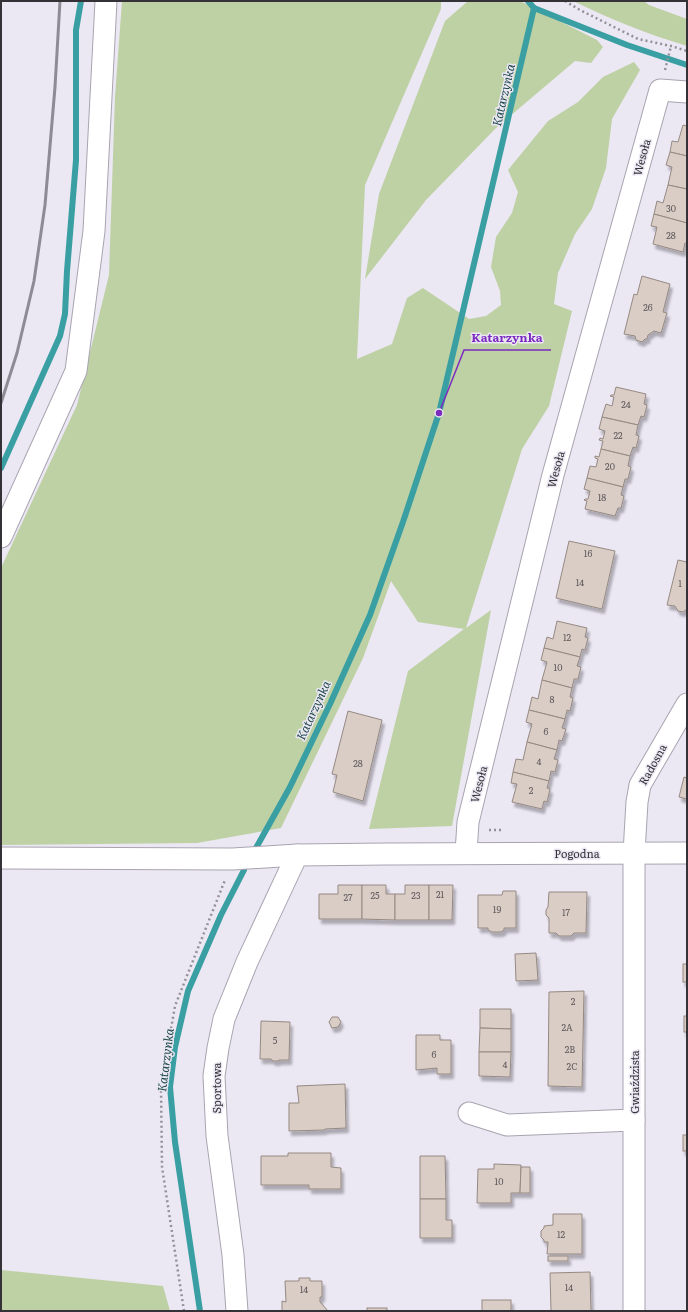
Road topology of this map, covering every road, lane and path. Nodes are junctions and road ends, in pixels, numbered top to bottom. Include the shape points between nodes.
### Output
1 (106, 1) edge
2 (565, 1) edge
3 (671, 46) junction
4 (687, 52) edge
5 (666, 66) dead end
6 (687, 92) edge
7 (1, 537) edge
8 (687, 704) edge
9 (466, 853) junction
10 (634, 853) junction
11 (687, 853) edge
12 (297, 855) junction
13 (1, 858) edge
14 (233, 859) junction
15 (469, 1113) dead end
16 (634, 1120) junction
17 (184, 1311) edge
18 (237, 1311) edge
19 (634, 1311) edge

1 - 7 street via 94,231 76,371
2 - 3 path via 638,39
3 - 4 path
3 - 5 path
6 - 9 street, Wesoła via 660,90 553,475 468,822
8 - 10 street, Radosna via 640,785
9 - 10 street, Pogodna
9 - 12 street, Pogodna
10 - 11 street, Pogodna
10 - 16 street, Gwiaździsta
12 - 14 street, Pogodna
12 - 18 street, Sportowa via 247,962 224,1019 214,1076 217,1136 234,1255
13 - 14 street, Pogodna
14 - 17 path via 174,1006 161,1086 162,1167
15 - 16 street via 507,1125
16 - 19 street, Gwiaździsta

